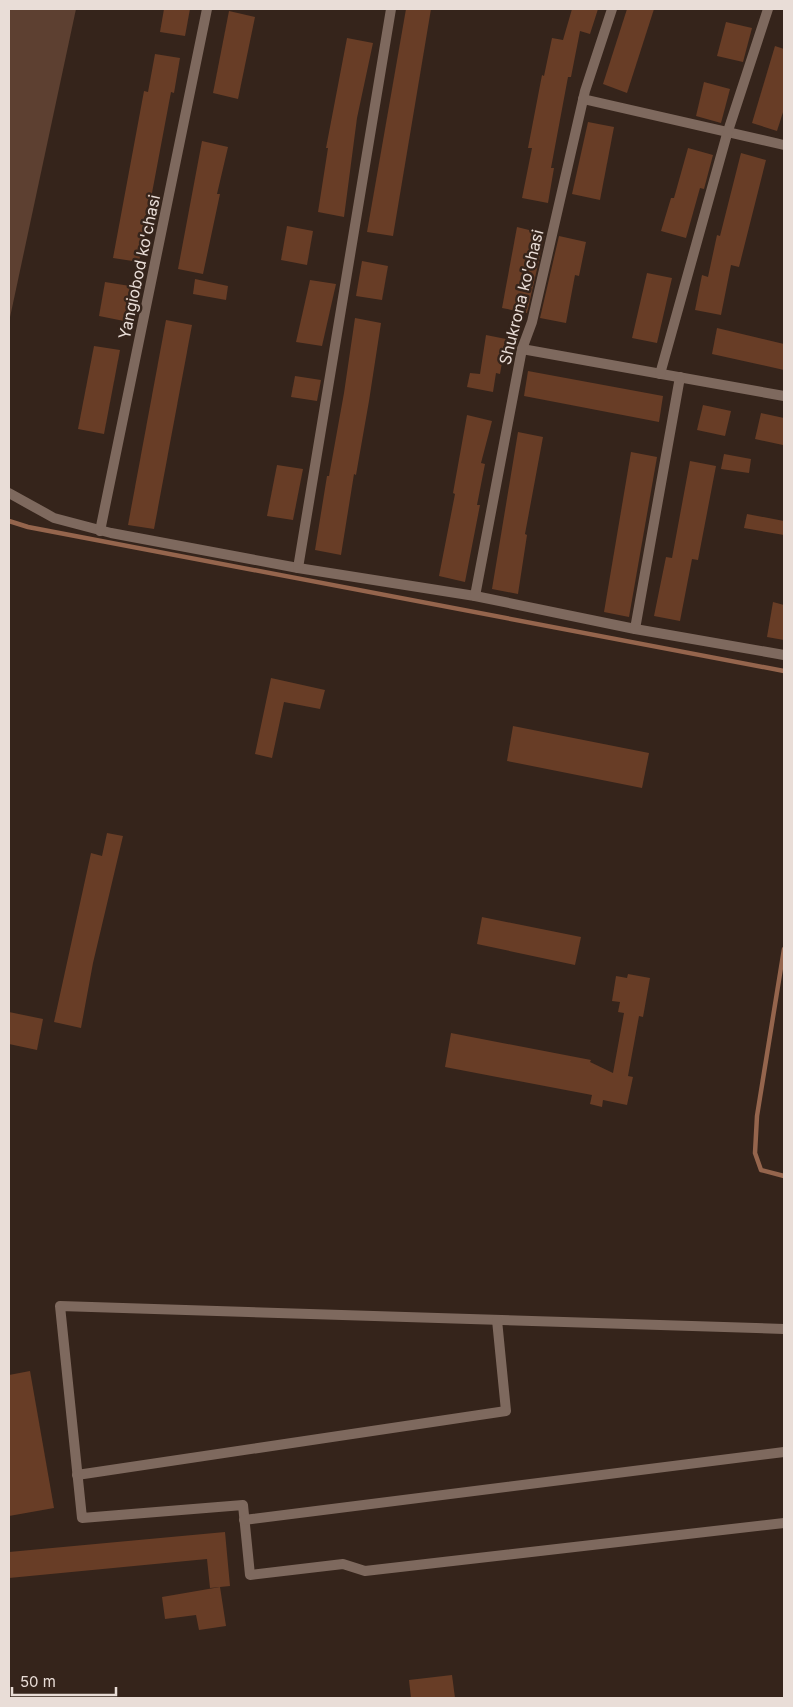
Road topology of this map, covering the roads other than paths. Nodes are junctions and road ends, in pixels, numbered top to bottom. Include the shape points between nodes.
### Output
1 (207, 9) edge
2 (391, 9) edge
3 (612, 9) edge
4 (768, 9) edge
5 (583, 99) junction
6 (727, 134) junction
7 (784, 145) edge
8 (522, 349) junction
9 (660, 374) junction
10 (680, 378) junction
11 (784, 396) edge
12 (9, 493) edge
13 (100, 530) junction
14 (298, 568) junction
15 (475, 596) junction
16 (635, 629) junction
17 (784, 655) edge
18 (497, 1320) junction
19 (784, 1329) edge
20 (784, 1452) edge
21 (77, 1475) junction
22 (244, 1520) junction
23 (784, 1523) edge

1 - 13 street, Yangiobod ko'chasi
2 - 14 street
3 - 5 street, Shukrona ko'chasi
4 - 6 street
5 - 6 street
5 - 8 street, Shukrona ko'chasi via 532,322
6 - 7 street
6 - 9 street
8 - 9 street
8 - 15 street, Shukrona ko'chasi
9 - 10 street
10 - 11 street
10 - 16 street
12 - 13 street via 54,518
13 - 14 street
14 - 15 street
15 - 16 street
16 - 17 street
18 - 19 street
18 - 21 street via 506,1410
18 - 21 street via 60,1306
20 - 22 street
21 - 22 street via 82,1518 243,1505
22 - 23 street via 250,1575 343,1564 365,1571

